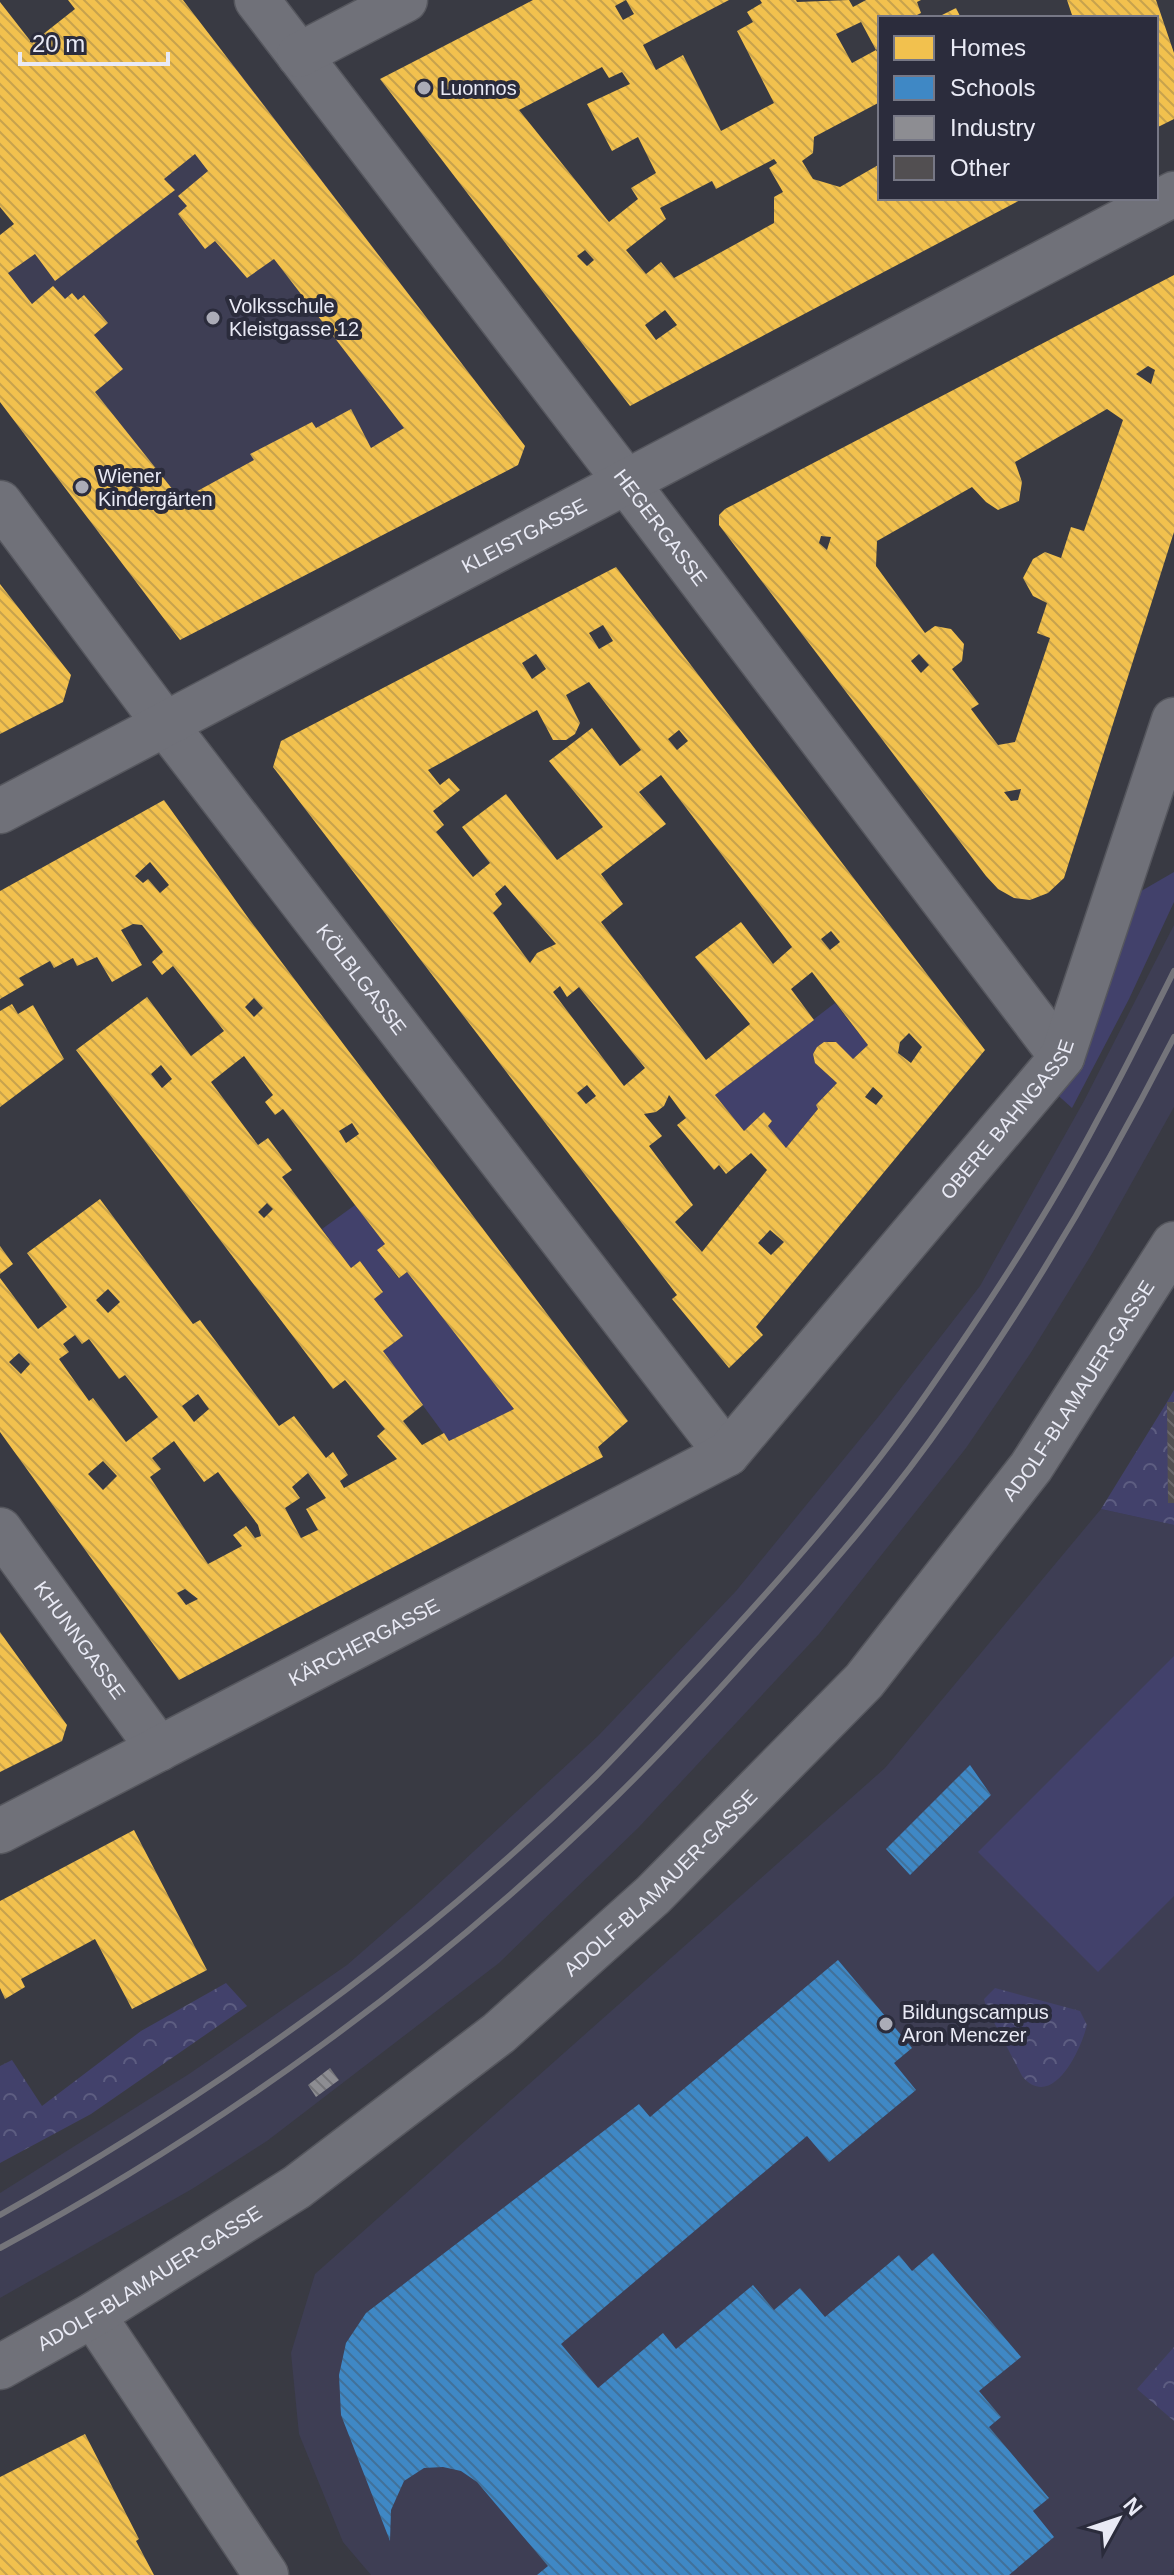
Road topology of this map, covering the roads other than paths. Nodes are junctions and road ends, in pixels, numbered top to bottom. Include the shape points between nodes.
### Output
1 (257, 0) edge
2 (405, 0) edge
3 (299, 55) junction
4 (1174, 194) edge
5 (627, 483) junction
6 (0, 503) edge
7 (1174, 720) edge
8 (165, 724) junction
9 (0, 811) edge
10 (1062, 1057) junction
11 (1174, 1244) edge
12 (727, 1454) junction
13 (0, 1530) edge
14 (159, 1749) junction
15 (0, 1831) edge
16 (93, 2315) junction
17 (0, 2367) edge
18 (266, 2575) edge

1 - 3 street, HEGERGASSE
2 - 3 street
3 - 5 street, HEGERGASSE
4 - 5 street, KLEISTGASSE
5 - 8 street, KLEISTGASSE
5 - 10 street, HEGERGASSE
6 - 8 street, KÖLBLGASSE
7 - 10 street, OBERE BAHNGASSE
8 - 9 street, KLEISTGASSE
8 - 12 street, KÖLBLGASSE
10 - 12 street, OBERE BAHNGASSE
11 - 16 street, ADOLF-BLAMAUER-GASSE via 1031,1467 864,1681 653,1895 499,2033 297,2187
12 - 14 street, KÄRCHERGASSE
13 - 14 street, KHUNNGASSE
14 - 15 street, KÄRCHERGASSE
16 - 17 street, ADOLF-BLAMAUER-GASSE
16 - 18 street

